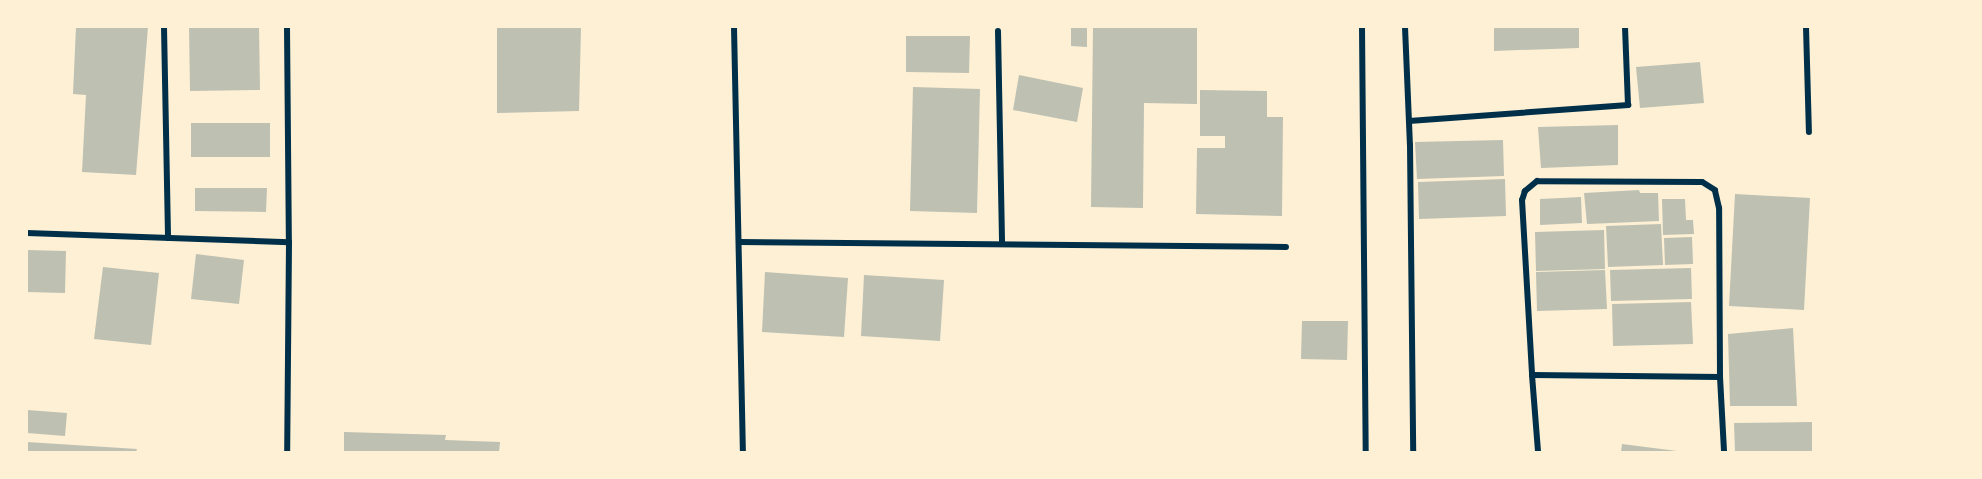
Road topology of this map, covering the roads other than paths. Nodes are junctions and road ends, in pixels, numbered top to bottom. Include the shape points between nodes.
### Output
1 (165, 27) edge
2 (287, 27) edge
3 (734, 27) edge
4 (1362, 27) edge
5 (1405, 27) edge
6 (1625, 27) edge
7 (1806, 27) edge
8 (998, 31) dead end
9 (1409, 121) junction
10 (1809, 132) dead end
11 (27, 233) edge
12 (168, 238) junction
13 (289, 242) junction
14 (739, 242) junction
15 (1002, 244) junction
16 (1286, 247) dead end
17 (1532, 375) junction
18 (1720, 377) junction
19 (287, 452) edge
20 (743, 452) edge
21 (1366, 452) edge
22 (1413, 452) edge
23 (1538, 452) edge
24 (1724, 452) edge

1 - 12 street
2 - 13 street
3 - 14 street
4 - 21 street
5 - 9 street
6 - 9 street via 1628,105
7 - 10 street
8 - 15 street
9 - 22 street
11 - 12 street
12 - 13 street
13 - 19 street
14 - 15 street
14 - 20 street
15 - 16 street
17 - 18 street
17 - 18 street via 1522,200 1525,191 1537,181 1621,181 1702,182 1715,190 1719,208
17 - 23 street
18 - 24 street

